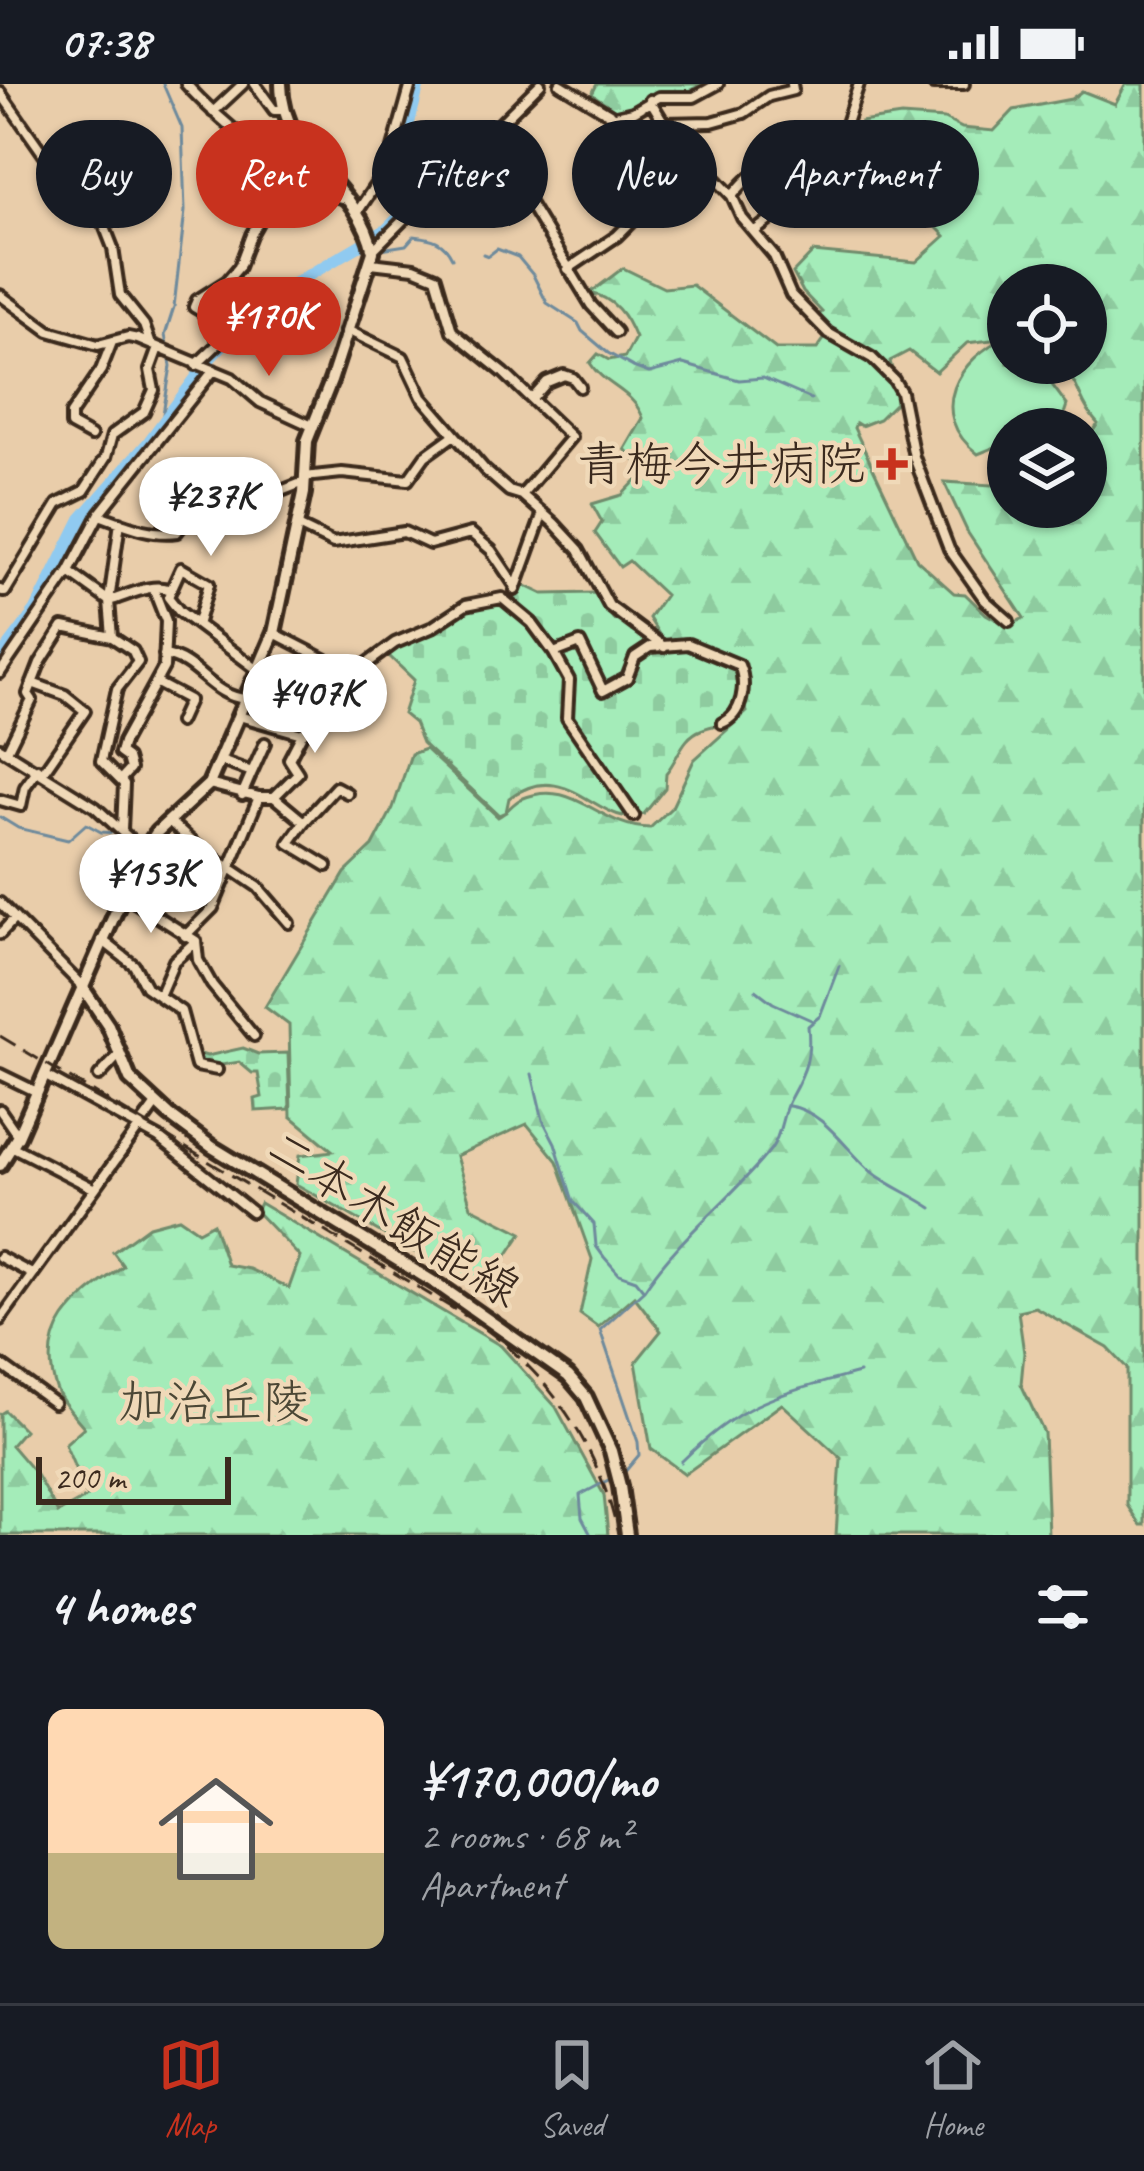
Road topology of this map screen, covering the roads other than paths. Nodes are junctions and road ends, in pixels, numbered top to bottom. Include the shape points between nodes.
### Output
1 (186, 84) edge
2 (243, 84) edge
3 (255, 84) edge
4 (280, 84) edge
5 (411, 84) edge
6 (540, 84) edge
7 (560, 84) edge
8 (718, 84) edge
9 (792, 84) edge
10 (859, 84) edge
11 (933, 84) edge
12 (964, 84) edge
13 (0, 92) edge
14 (650, 100) junction
15 (283, 110) junction
16 (213, 112) junction
17 (615, 116) junction
18 (222, 120) edge
19 (287, 120) edge
20 (505, 120) edge
21 (621, 120) edge
22 (847, 120) edge
23 (717, 180) edge
24 (741, 186) edge
25 (732, 196) junction
26 (348, 198) edge
27 (348, 203) edge
28 (354, 205) junction
29 (257, 228) edge
30 (392, 228) edge
31 (544, 228) edge
32 (624, 228) edge
33 (759, 228) edge
34 (755, 231) junction
35 (370, 248) junction
36 (568, 269) junction
37 (0, 295) edge
38 (347, 330) junction
39 (616, 332) dead end
40 (112, 342) junction
41 (162, 350) junction
42 (205, 367) junction
43 (580, 387) dead end
44 (532, 399) junction
45 (312, 426) junction
46 (454, 435) junction
47 (91, 436) dead end
48 (304, 479) junction
49 (522, 495) junction
50 (543, 513) junction
51 (99, 515) junction
52 (120, 522) junction
53 (298, 526) junction
54 (69, 572) junction
55 (152, 586) junction
56 (516, 587) junction
57 (0, 590) edge
58 (171, 590) junction
59 (109, 601) junction
60 (510, 602) junction
61 (1009, 621) dead end
62 (198, 622) junction
63 (274, 633) junction
64 (112, 638) junction
65 (664, 647) junction
66 (554, 653) junction
67 (164, 655) junction
68 (259, 667) junction
69 (0, 673) edge
70 (354, 674) junction
71 (32, 683) junction
72 (157, 683) junction
73 (337, 695) junction
74 (246, 699) junction
75 (239, 716) junction
76 (179, 722) dead end
77 (722, 723) dead end
78 (302, 734) junction
79 (265, 743) dead end
80 (4, 749) edge
81 (221, 761) junction
82 (41, 771) junction
83 (252, 772) junction
84 (121, 779) junction
85 (209, 784) junction
86 (347, 794) dead end
87 (242, 795) junction
88 (259, 797) junction
89 (274, 797) junction
90 (0, 800) edge
91 (634, 816) dead end
92 (169, 821) junction
93 (304, 822) junction
94 (122, 830) junction
95 (143, 850) junction
96 (327, 866) dead end
97 (229, 870) junction
98 (122, 894) junction
99 (0, 903) edge
100 (15, 918) junction
101 (289, 923) dead end
102 (0, 934) edge
103 (184, 936) junction
104 (101, 939) junction
105 (196, 941) junction
106 (81, 986) junction
107 (159, 996) junction
108 (254, 1036) dead end
109 (118, 1055) junction
110 (217, 1070) dead end
111 (0, 1074) edge
112 (44, 1075) junction
113 (98, 1076) dead end
114 (37, 1092) junction
115 (156, 1104) junction
116 (0, 1111) edge
117 (138, 1126) junction
118 (15, 1142) junction
119 (0, 1165) edge
120 (93, 1188) junction
121 (252, 1213) dead end
122 (0, 1257) edge
123 (32, 1274) junction
124 (0, 1320) edge
125 (0, 1364) edge
126 (54, 1403) dead end
127 (627, 1535) edge

1 - 16 street
2 - 16 street
3 - 15 street via 274,110
4 - 15 main road
5 - 28 street via 388,166
6 - 20 street
7 - 17 street
8 - 14 street via 694,97
9 - 14 street via 788,94 712,122 664,123
10 - 22 street
11 - 12 street
13 - 41 street via 104,225 120,295
14 - 17 street
15 - 19 main road
16 - 18 street
17 - 21 street
23 - 25 street
24 - 25 street
25 - 34 street
26 - 28 main road
27 - 28 street
28 - 35 main road
29 - 42 street via 238,267 194,307 214,319 218,344
30 - 35 street
31 - 36 street
32 - 36 street
33 - 34 street
34 - 61 street via 791,295 894,380 949,549
35 - 38 main road
35 - 44 street via 436,278 452,331
36 - 39 street
37 - 40 street via 49,331
38 - 45 main road
38 - 46 street via 403,357 418,392
40 - 41 street via 128,337
40 - 47 street via 70,414 71,425
41 - 42 street
41 - 57 street via 144,412 112,435 84,490 58,504
42 - 45 street
42 - 51 street
43 - 44 street via 564,375
44 - 49 street via 571,437
45 - 48 main road
46 - 48 street via 408,480 332,473
46 - 49 street via 495,480
48 - 52 street via 177,532
48 - 53 main road
49 - 50 street
50 - 56 street
50 - 65 street via 579,550 609,606
51 - 52 street
51 - 54 street
52 - 59 street
53 - 56 street via 339,544 404,532 430,544 471,533
53 - 63 main road
54 - 59 street
54 - 69 street
55 - 58 street
55 - 59 street
55 - 67 street via 163,608
56 - 60 street
58 - 62 street via 172,602
58 - 62 street via 181,568 209,584
59 - 64 street
60 - 66 street
60 - 70 street via 466,605
62 - 68 street
63 - 68 main road
63 - 70 street
64 - 71 street via 64,627
64 - 84 street via 138,662 117,688 101,761
65 - 66 street via 635,657 627,677 603,691 580,644
65 - 77 street via 688,644 740,667 739,710
66 - 91 street via 569,680 567,718
67 - 72 street
67 - 74 street via 200,672 217,691
68 - 73 street
68 - 74 main road
70 - 73 street
71 - 80 street via 32,700
71 - 82 street via 85,711
72 - 76 street via 188,700
72 - 84 street via 123,742 130,769
73 - 78 street
74 - 75 main road
75 - 78 street
75 - 81 main road
78 - 89 street via 289,759 298,772
79 - 83 street
80 - 82 street
81 - 83 street
81 - 85 main road
82 - 90 street via 21,806
82 - 94 street
83 - 87 street
84 - 94 street
85 - 87 street
85 - 92 main road
86 - 93 street via 336,787
87 - 88 street
88 - 89 street
88 - 97 street
89 - 93 street
92 - 95 main road
92 - 97 street
93 - 96 street via 289,843
94 - 95 street
95 - 98 main road
97 - 101 street via 259,887
97 - 103 street via 213,908
98 - 103 street
98 - 104 main road
99 - 100 street
100 - 102 street
100 - 106 street
103 - 105 street
104 - 106 main road
104 - 107 street
105 - 107 street via 174,962
105 - 108 street via 212,985
106 - 109 main road, 二本木飯能線
106 - 112 main road
107 - 110 street via 181,1011 196,1066
109 - 113 street
109 - 115 main road, 二本木飯能線
111 - 114 street
112 - 114 main road
112 - 117 street
114 - 118 main road
115 - 117 street
115 - 127 main road, 二本木飯能線 via 548,1359 586,1397 618,1476
116 - 118 street
117 - 120 street
117 - 121 street
118 - 119 main road
118 - 120 street
120 - 123 street
122 - 123 street
123 - 124 street
125 - 126 street

